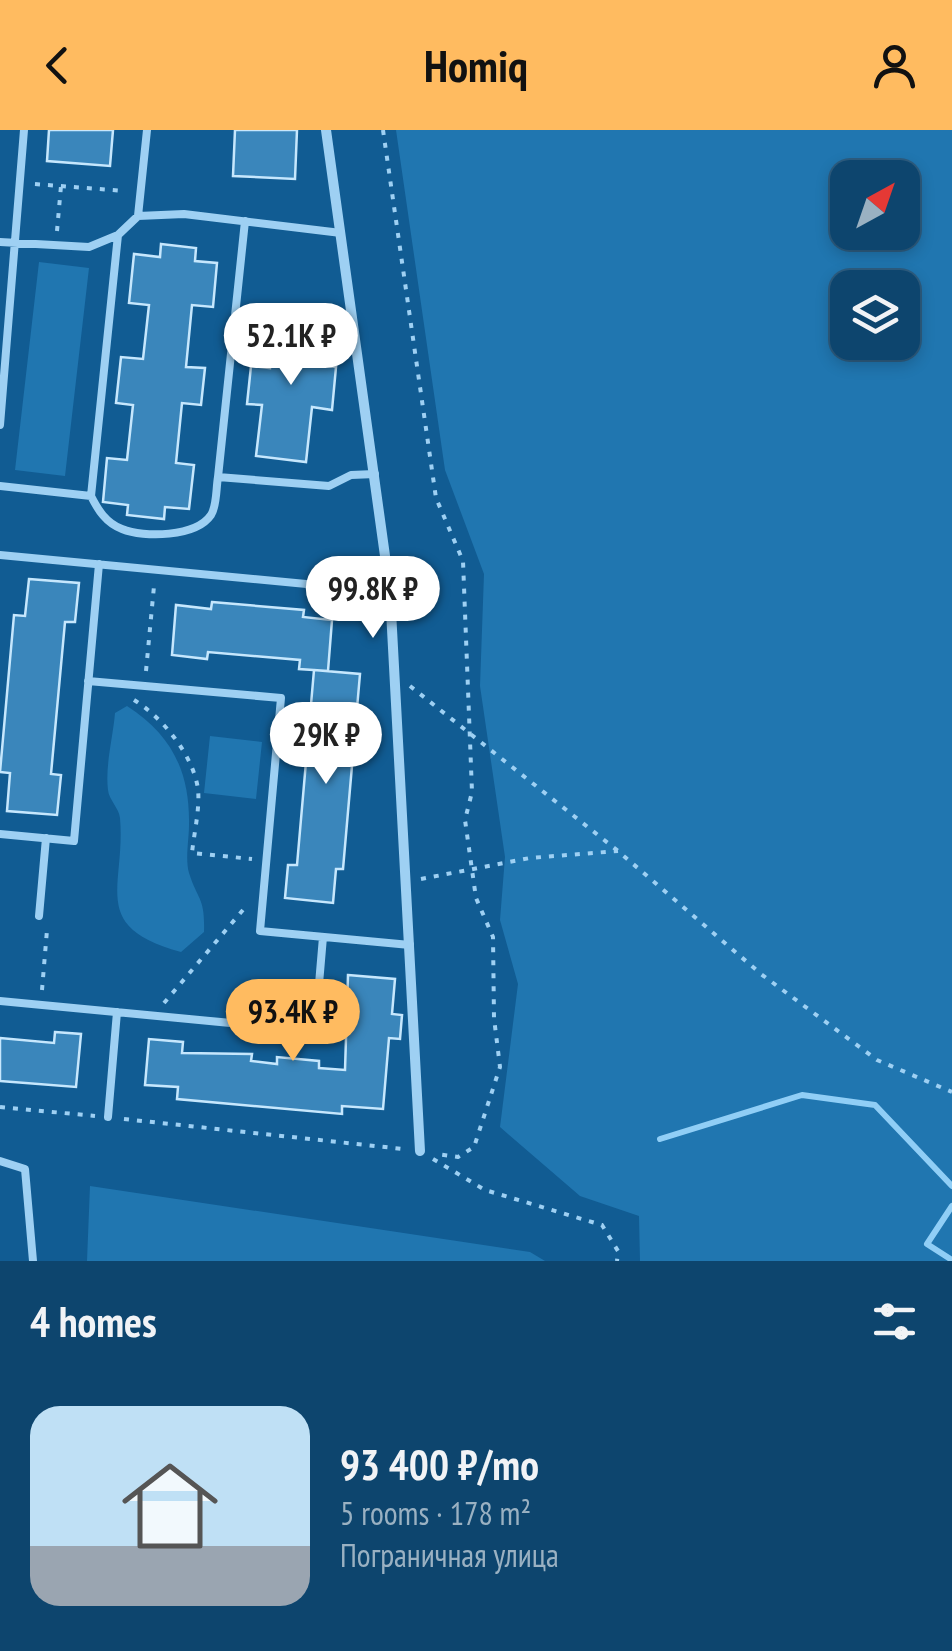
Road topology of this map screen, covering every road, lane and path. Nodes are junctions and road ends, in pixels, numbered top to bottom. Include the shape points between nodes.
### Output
1 (24, 130) edge
2 (147, 130) edge
3 (326, 130) edge
4 (384, 130) edge
5 (20, 183) junction
6 (60, 186) junction
7 (140, 193) junction
8 (138, 216) junction
9 (244, 221) junction
10 (341, 233) junction
11 (118, 235) junction
12 (0, 242) edge
13 (18, 243) junction
14 (56, 246) junction
15 (0, 425) edge
16 (375, 474) junction
17 (218, 477) junction
18 (0, 486) edge
19 (91, 496) junction
20 (0, 555) edge
21 (99, 564) junction
22 (156, 570) junction
23 (390, 592) junction
24 (395, 674) junction
25 (88, 681) junction
26 (106, 683) junction
27 (145, 686) junction
28 (470, 733) junction
29 (0, 834) edge
30 (46, 838) junction
31 (618, 851) junction
32 (266, 860) junction
33 (472, 869) junction
34 (406, 882) junction
35 (264, 885) junction
36 (39, 916) joint
37 (322, 937) junction
38 (410, 945) junction
39 (0, 1001) edge
40 (40, 1005) junction
41 (117, 1012) junction
42 (153, 1016) junction
43 (952, 1092) edge
44 (0, 1107) edge
45 (108, 1117) junction
46 (420, 1151) junction
47 (0, 1160) edge
48 (33, 1261) edge
49 (617, 1261) edge

1 - 5 lane
2 - 7 lane
3 - 10 street
4 - 28 path via 436,498 463,561
5 - 6 path
5 - 13 lane
6 - 7 path
6 - 14 path
7 - 8 lane
8 - 9 lane
8 - 11 lane
9 - 10 lane
9 - 17 lane
10 - 16 street
11 - 14 lane via 89,247
11 - 19 lane
12 - 13 lane
13 - 14 lane
13 - 15 lane
16 - 17 lane via 351,475 329,486
16 - 23 street
17 - 19 lane via 212,514 200,525 164,534 122,530 99,514
18 - 19 lane
20 - 21 lane
21 - 22 lane
21 - 25 lane
22 - 23 lane
22 - 27 path
23 - 24 street
24 - 28 path
24 - 34 street
25 - 26 lane
25 - 30 lane via 74,841
26 - 27 lane
26 - 32 path via 141,704 186,759 198,790 192,853
27 - 32 lane via 281,698
28 - 31 path
28 - 33 path via 472,792 465,820
29 - 30 lane
30 - 36 lane
31 - 33 path
31 - 43 path via 761,974 877,1060
32 - 35 lane
33 - 34 path
33 - 46 path via 476,898 494,936 500,1067 474,1147 458,1157
34 - 38 street
35 - 37 lane via 260,931
35 - 42 path
36 - 40 path via 48,924
37 - 38 lane
37 - 42 lane via 314,1031
38 - 46 street
39 - 40 lane
40 - 41 lane
41 - 42 lane
41 - 45 lane
44 - 45 path
45 - 46 path
46 - 49 path via 485,1190 602,1225
47 - 48 lane via 25,1169

